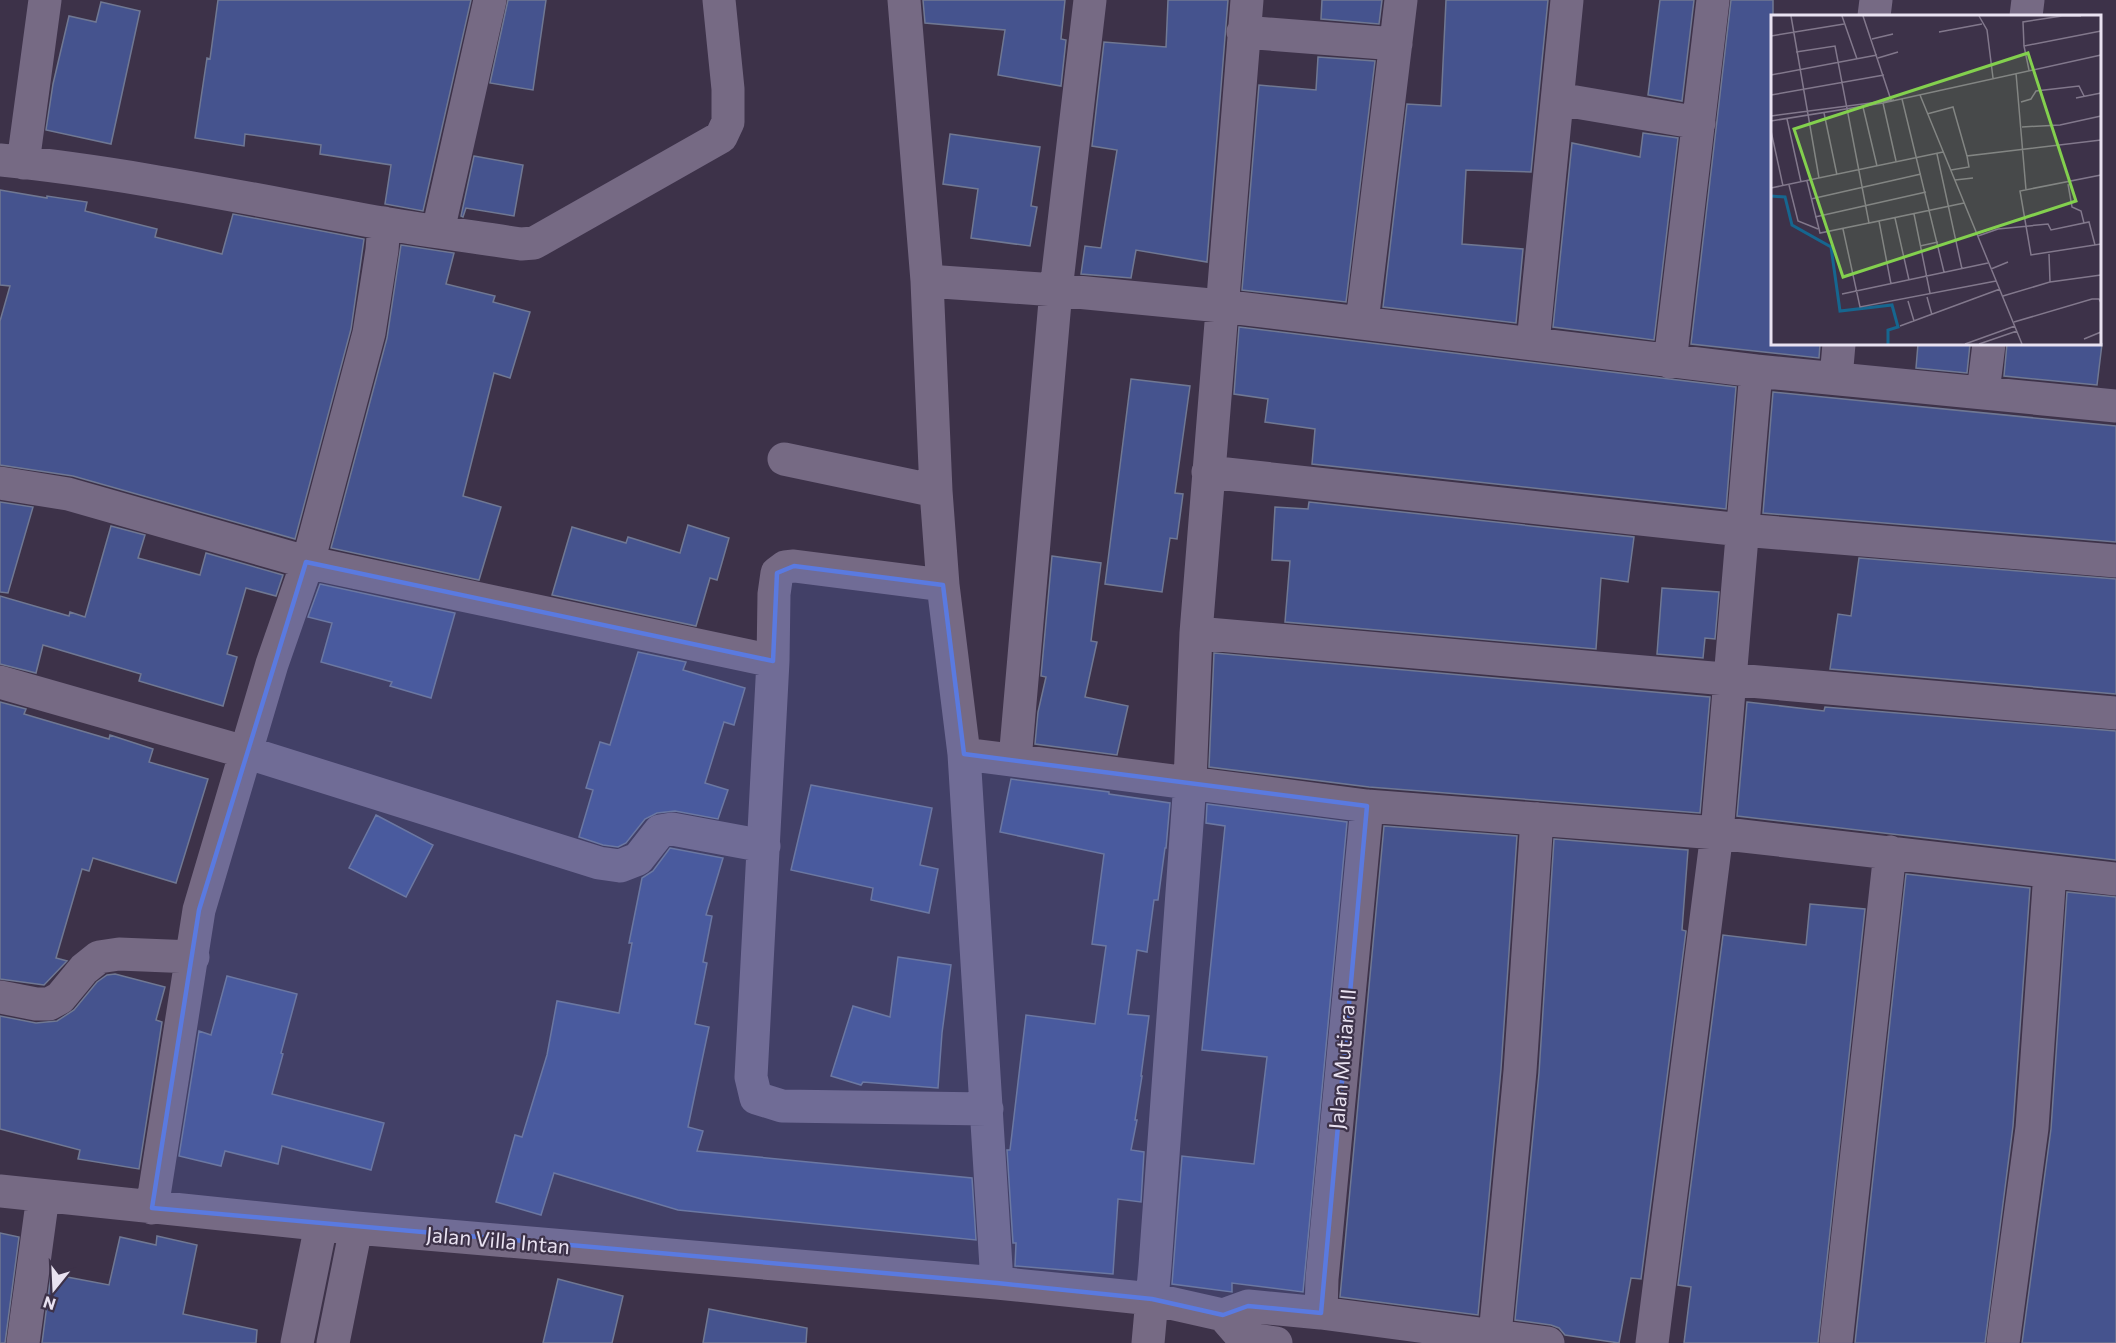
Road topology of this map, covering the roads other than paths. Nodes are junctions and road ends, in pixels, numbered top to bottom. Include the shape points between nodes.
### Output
1 (45, 0) edge
2 (490, 0) edge
3 (719, 0) edge
4 (904, 0) edge
5 (1090, 0) edge
6 (1247, 0) edge
7 (1401, 0) edge
8 (1566, 0) edge
9 (1713, 0) edge
10 (1876, 0) edge
11 (2028, 0) edge
12 (1874, 15) edge
13 (2026, 15) edge
14 (1243, 32) junction
15 (1396, 44) junction
16 (1558, 99) junction
17 (1699, 123) junction
18 (12, 161) edge
19 (384, 223) junction
20 (438, 231) junction
21 (927, 281) junction
22 (1056, 290) junction
23 (1221, 306) junction
24 (1362, 322) junction
25 (1533, 344) junction
26 (1839, 345) edge
27 (1989, 345) edge
28 (1670, 362) junction
29 (1756, 371) junction
30 (1836, 378) junction
31 (1983, 392) junction
32 (2116, 406) edge
33 (784, 459) dead end
34 (1208, 472) junction
35 (0, 483) edge
36 (936, 491) junction
37 (1742, 530) junction
38 (2116, 561) edge
39 (306, 562) junction
40 (944, 585) junction
41 (1196, 633) junction
42 (773, 661) junction
43 (1730, 679) junction
44 (0, 682) edge
45 (2116, 714) edge
46 (245, 752) junction
47 (964, 754) junction
48 (1015, 760) junction
49 (1190, 782) junction
50 (1367, 806) junction
51 (1537, 819) junction
52 (1717, 833) junction
53 (764, 846) junction
54 (1890, 852) junction
55 (2050, 872) junction
56 (2116, 879) edge
57 (193, 957) junction
58 (0, 997) edge
59 (987, 1109) junction
60 (0, 1191) edge
61 (43, 1196) junction
62 (152, 1208) junction
63 (321, 1225) junction
64 (356, 1228) junction
65 (997, 1283) junction
66 (1152, 1299) junction
67 (1321, 1313) junction
68 (1239, 1325) edge
69 (1495, 1335) junction
70 (23, 1343) edge
71 (297, 1343) edge
72 (333, 1343) edge
73 (1148, 1343) edge
74 (1276, 1343) edge
75 (1548, 1343) edge
76 (1653, 1343) edge
77 (1836, 1343) edge
78 (2003, 1343) edge

1 - 18 street
2 - 20 street
3 - 20 street via 728,89 728,122 721,137 534,243
4 - 21 street
5 - 22 street
6 - 14 street
7 - 15 street
8 - 16 street
9 - 17 street
10 - 12 street
11 - 13 street
14 - 15 street
14 - 23 street
15 - 24 street
16 - 17 street
16 - 25 street
17 - 28 street
18 - 19 street via 236,195
19 - 20 street
19 - 39 street via 369,333
21 - 22 street
21 - 36 street
22 - 23 street
22 - 48 street
23 - 24 street
23 - 34 street
24 - 25 street
25 - 28 street
26 - 30 street
27 - 31 street
28 - 29 street
29 - 30 street
29 - 37 street
30 - 31 street
31 - 32 street
33 - 36 street
34 - 37 street
34 - 41 street
35 - 39 street via 68,494
36 - 40 street
37 - 38 street
37 - 43 street
39 - 42 street
39 - 46 street
40 - 42 street via 785,567 777,573
40 - 47 street
41 - 43 street
41 - 49 street
42 - 53 street
43 - 45 street
43 - 52 street
44 - 46 street
46 - 53 street via 599,863 620,866 638,859 660,831 672,829
46 - 57 street via 200,910
47 - 48 street
47 - 59 street
48 - 49 street
49 - 50 street
49 - 66 street
50 - 51 street
50 - 67 street, Jalan Mutiara II
51 - 52 street
51 - 69 street via 1520,1071
52 - 54 street
52 - 76 street
53 - 59 street via 751,1077 756,1098 782,1106
54 - 55 street
54 - 77 street
55 - 56 street
55 - 78 street via 2032,1128
57 - 58 street via 99,957 60,998 49,1004
57 - 62 street
59 - 65 street
60 - 61 street, Jalan Villa Intan
61 - 62 street, Jalan Villa Intan
61 - 70 street
62 - 63 street, Jalan Villa Intan
63 - 64 street, Jalan Villa Intan
63 - 71 street
64 - 65 street, Jalan Villa Intan
64 - 72 street
65 - 66 street, Jalan Villa Intan
66 - 68 street, Jalan Villa Intan
66 - 73 street
67 - 68 street
67 - 69 street
68 - 74 street
69 - 75 street

